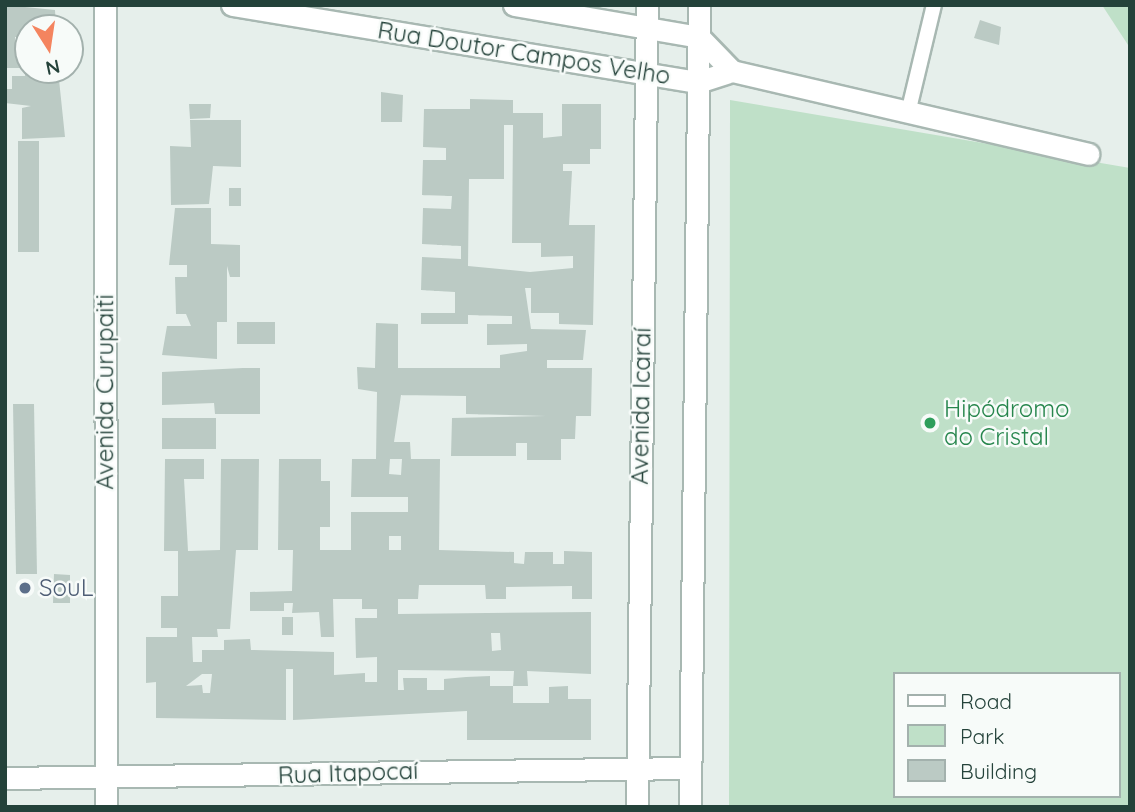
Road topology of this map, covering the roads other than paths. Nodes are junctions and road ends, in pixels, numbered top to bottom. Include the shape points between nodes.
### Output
1 (105, 5) edge
2 (232, 5) edge
3 (514, 5) edge
4 (647, 5) edge
5 (699, 5) edge
6 (933, 5) edge
7 (647, 29) junction
8 (699, 37) junction
9 (732, 71) junction
10 (646, 73) junction
11 (698, 82) junction
12 (908, 113) junction
13 (1088, 154) dead end
14 (637, 765) junction
15 (690, 768) junction
16 (5, 778) edge
17 (105, 780) junction
18 (106, 807) edge
19 (637, 807) edge
20 (690, 807) edge

1 - 17 main road, Avenida Curupaiti
2 - 10 main road, Rua Doutor Campos Velho
3 - 7 main road, Rua Doutor Campos Velho
4 - 7 main road, Avenida Icaraí
5 - 8 main road
6 - 12 lane
7 - 8 main road, Rua Doutor Campos Velho
7 - 10 main road, Avenida Icaraí
8 - 9 main road, Rua Doutor Campos Velho
8 - 11 main road
9 - 11 main road, Rua Doutor Campos Velho
9 - 12 main road
10 - 11 main road, Rua Doutor Campos Velho
10 - 14 main road, Avenida Icaraí
11 - 15 main road
12 - 13 main road
14 - 15 main road, Rua Itapocaí
14 - 17 main road, Rua Itapocaí
14 - 19 main road, Avenida Icaraí
15 - 20 main road
16 - 17 main road, Rua Itapocaí
17 - 18 main road, Avenida Curupaiti

